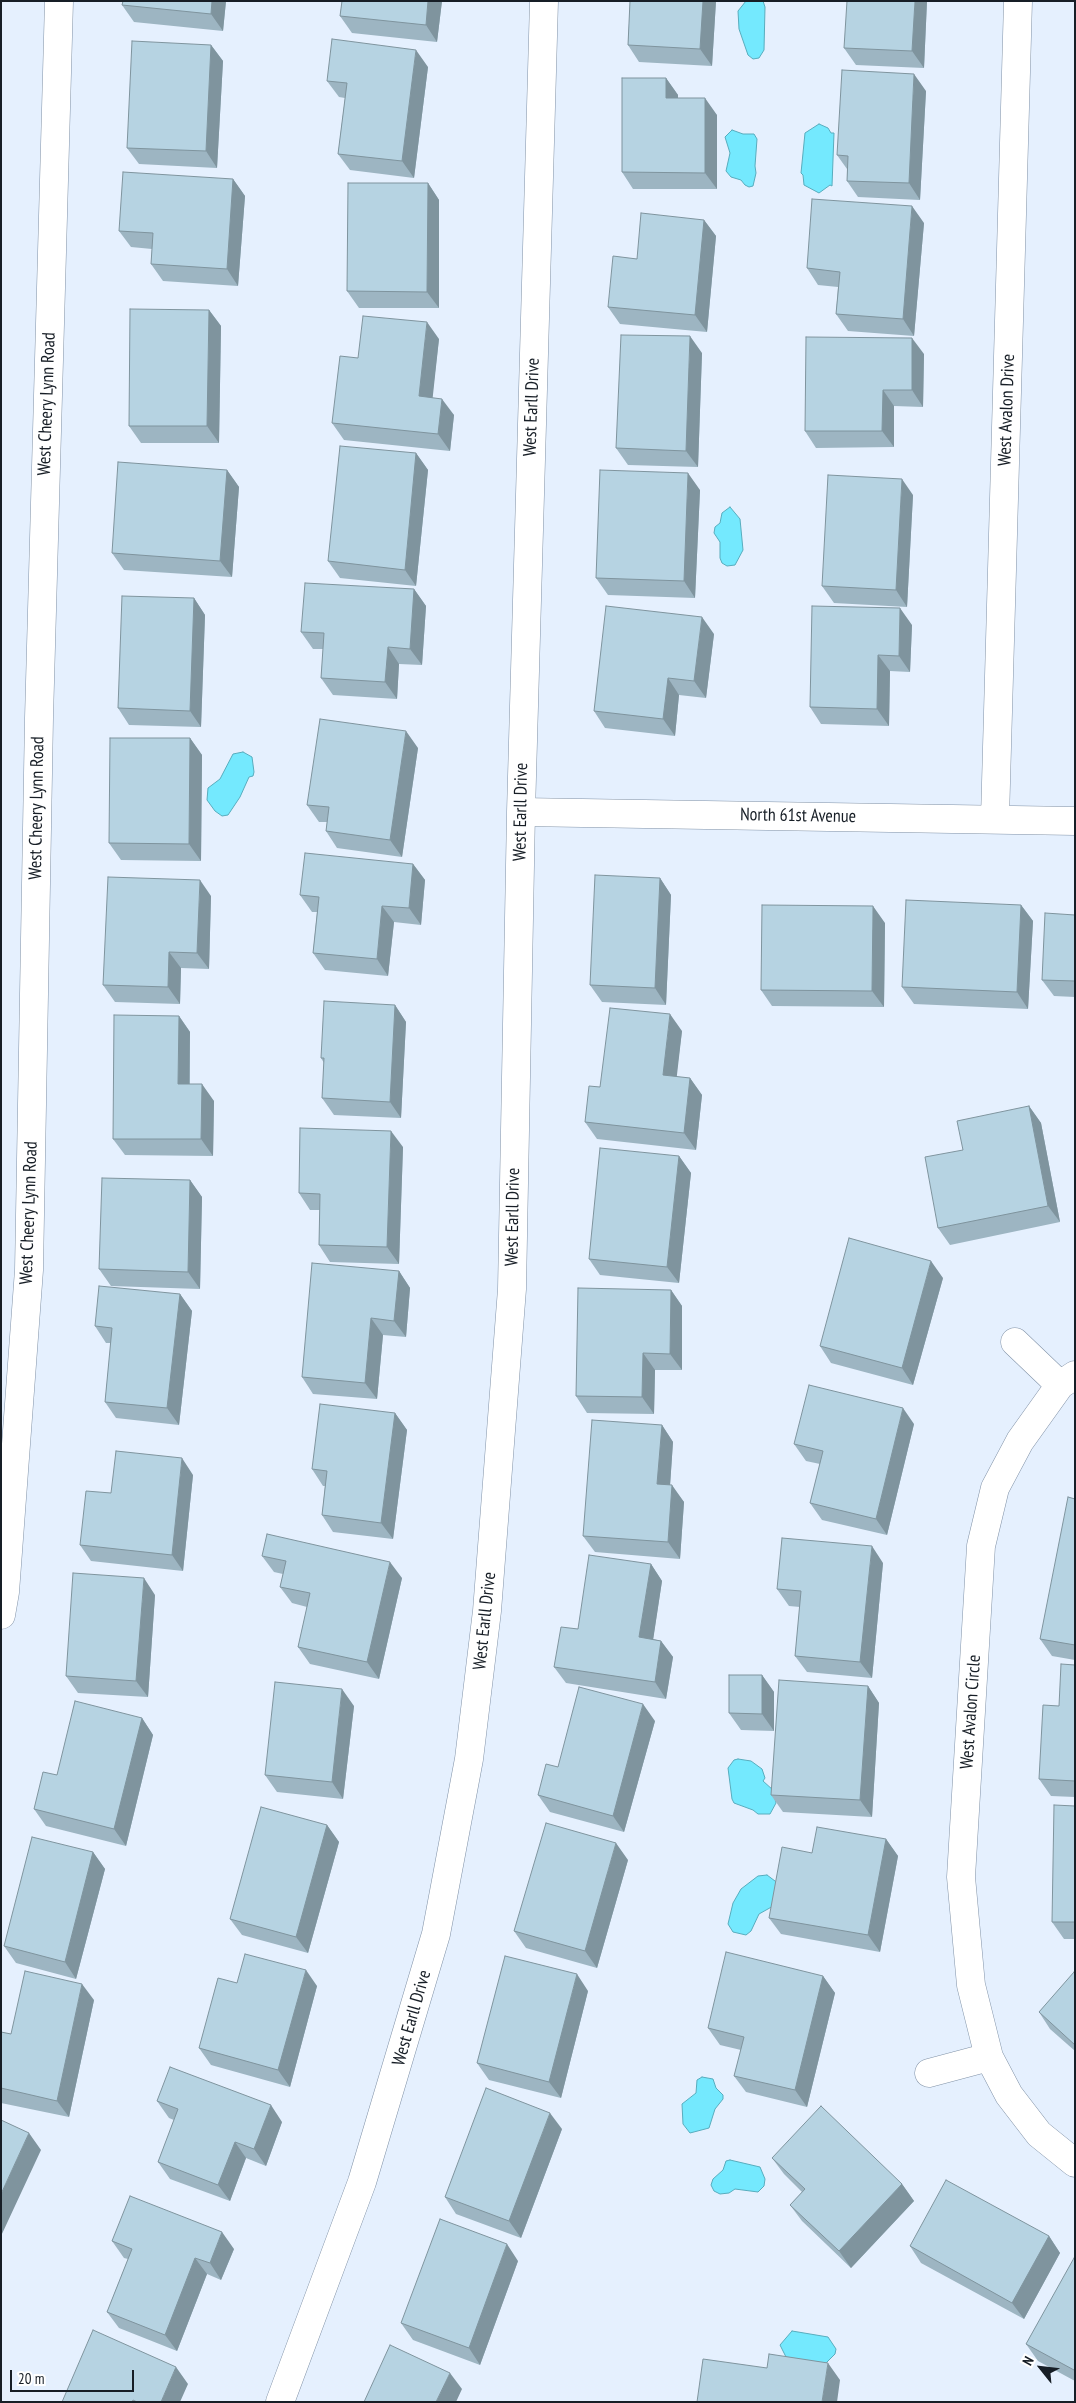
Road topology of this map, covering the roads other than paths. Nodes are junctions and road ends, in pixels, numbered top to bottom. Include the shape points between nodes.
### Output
1 (59, 1) edge
2 (544, 1) edge
3 (1018, 1) edge
4 (521, 812) junction
5 (995, 818) junction
6 (1075, 821) edge
7 (1015, 1342) dead end
8 (1068, 1380) edge
9 (1, 1615) edge
10 (989, 2057) junction
11 (929, 2073) dead end
12 (1075, 2163) edge
13 (280, 2402) edge

1 - 9 street, West Cheery Lynn Road via 39,718 29,1270
2 - 4 street, West Earll Drive
3 - 5 street, West Avalon Drive
4 - 5 street, North 61st Avenue
4 - 13 street, West Earll Drive via 512,1289 488,1592 469,1759 436,1934 401,2056 362,2182
5 - 6 street, North 61st Avenue
7 - 8 street, West Avalon Circle
8 - 10 street, West Avalon Circle via 1020,1441 995,1488 981,1546 961,1877 971,1985
10 - 11 street
10 - 12 street, West Avalon Circle via 1009,2095 1039,2134

